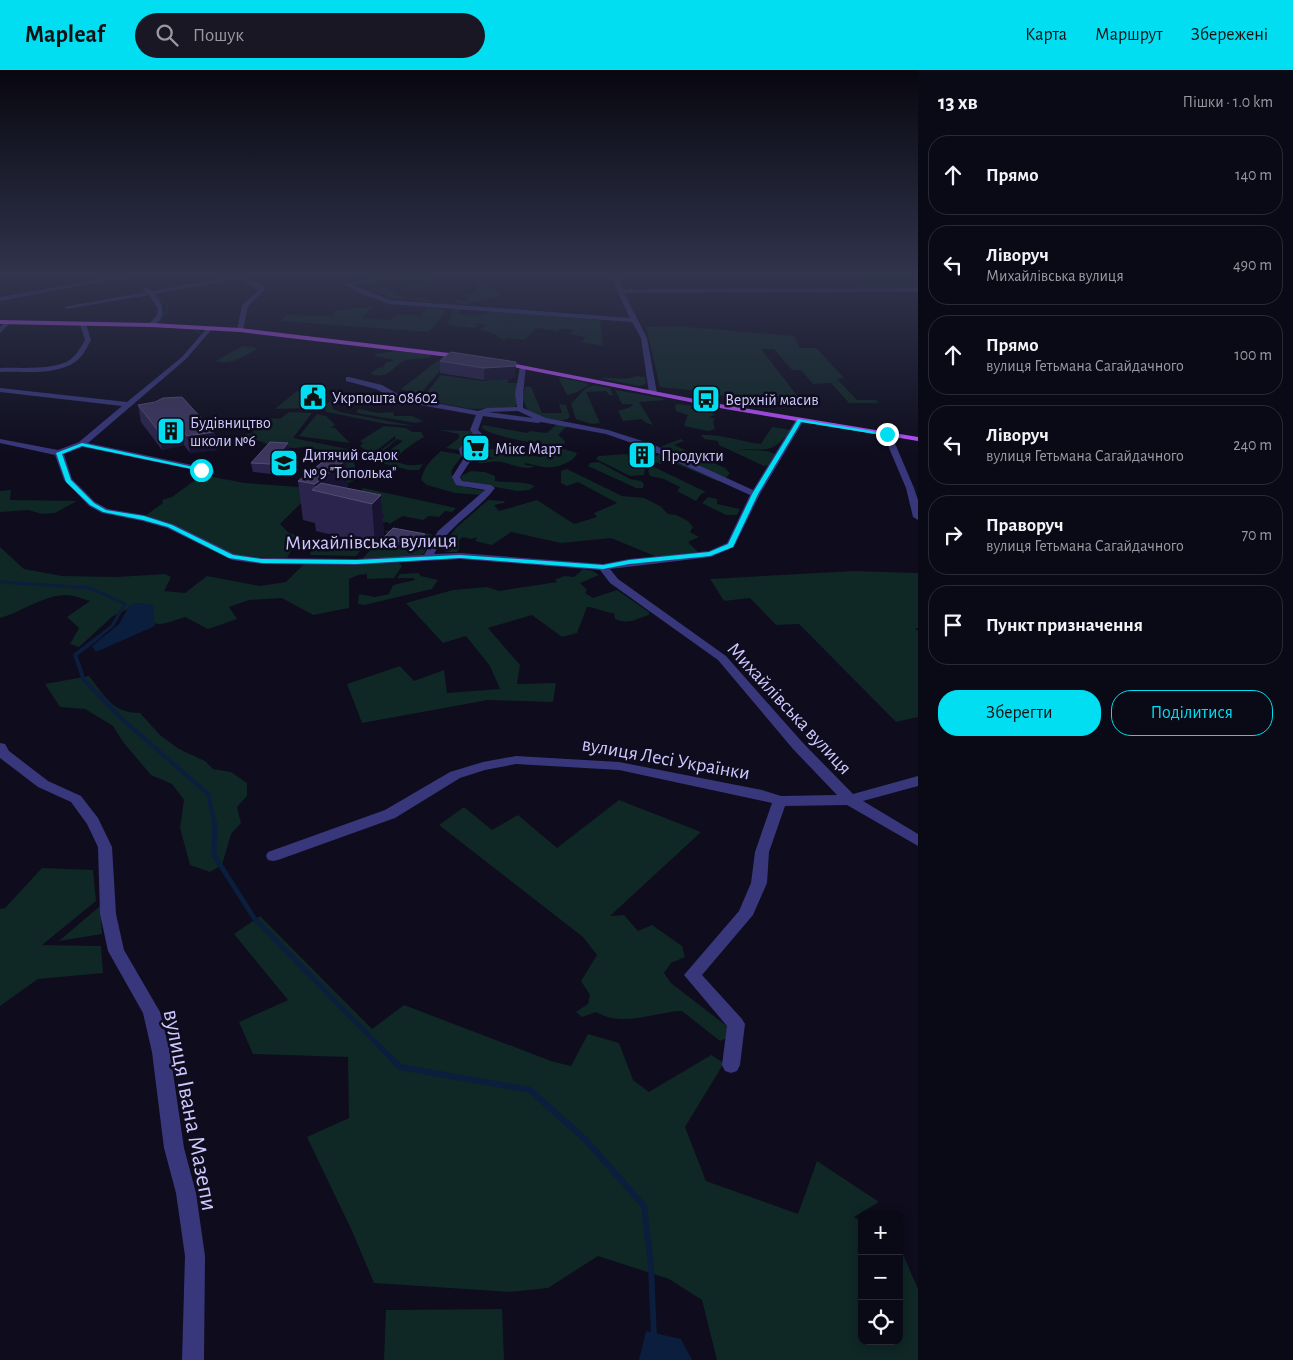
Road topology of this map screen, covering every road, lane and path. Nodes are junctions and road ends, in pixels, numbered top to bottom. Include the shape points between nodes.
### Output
1 (86, 335) edge
2 (204, 335) edge
3 (283, 335) edge
4 (642, 335) edge
5 (470, 358) edge
6 (496, 362) edge
7 (524, 367) junction
8 (0, 370) edge
9 (349, 379) dead end
10 (0, 390) edge
11 (653, 393) junction
12 (129, 405) junction
13 (519, 409) junction
14 (481, 412) junction
15 (544, 420) junction
16 (800, 420) junction
17 (887, 434) junction
18 (918, 439) edge
19 (0, 441) edge
20 (82, 444) junction
21 (59, 453) junction
22 (211, 472) dead end
23 (755, 494) junction
24 (918, 516) edge
25 (430, 557) junction
26 (603, 567) junction
27 (0, 747) edge
28 (918, 782) edge
29 (850, 800) junction
30 (780, 801) junction
31 (918, 841) edge
32 (273, 856) dead end
33 (731, 1065) dead end
34 (193, 1360) edge

1 - 8 street via 88,340 70,362 60,366
2 - 12 street via 184,358
3 - 5 main road
4 - 11 street
6 - 7 main road
7 - 11 main road
7 - 13 street
9 - 14 street via 379,387 401,399
10 - 12 street
11 - 16 main road
12 - 20 street
13 - 14 street
13 - 15 street
14 - 15 street
14 - 25 street via 474,430 478,434 463,449 469,457 456,477 459,483 491,488 439,535
15 - 23 street via 590,427 624,437
16 - 17 main road
16 - 23 street
17 - 18 main road
17 - 24 street
19 - 21 street
20 - 21 street
20 - 22 street
21 - 25 street, Михайлівська вулиця via 68,480 92,504 105,511 170,526 232,557 329,562 386,562
23 - 26 street via 731,545 710,554
25 - 26 street, Михайлівська вулиця via 460,556
26 - 29 street, Михайлівська вулиця via 614,581 722,658
27 - 34 street, вулиця Івана Мазепи via 4,754 43,784 76,799 94,822 106,847 108,914 116,951 151,1012 161,1052 174,1148 186,1193 195,1256
28 - 29 street, вулиця Лесі Українки
29 - 30 street, вулиця Лесі Українки
29 - 31 street, Михайлівська вулиця
30 - 32 street, вулиця Лесі Українки via 619,766 516,760 455,775 390,814
30 - 33 street via 762,852 759,884 745,915 692,975 736,1024

